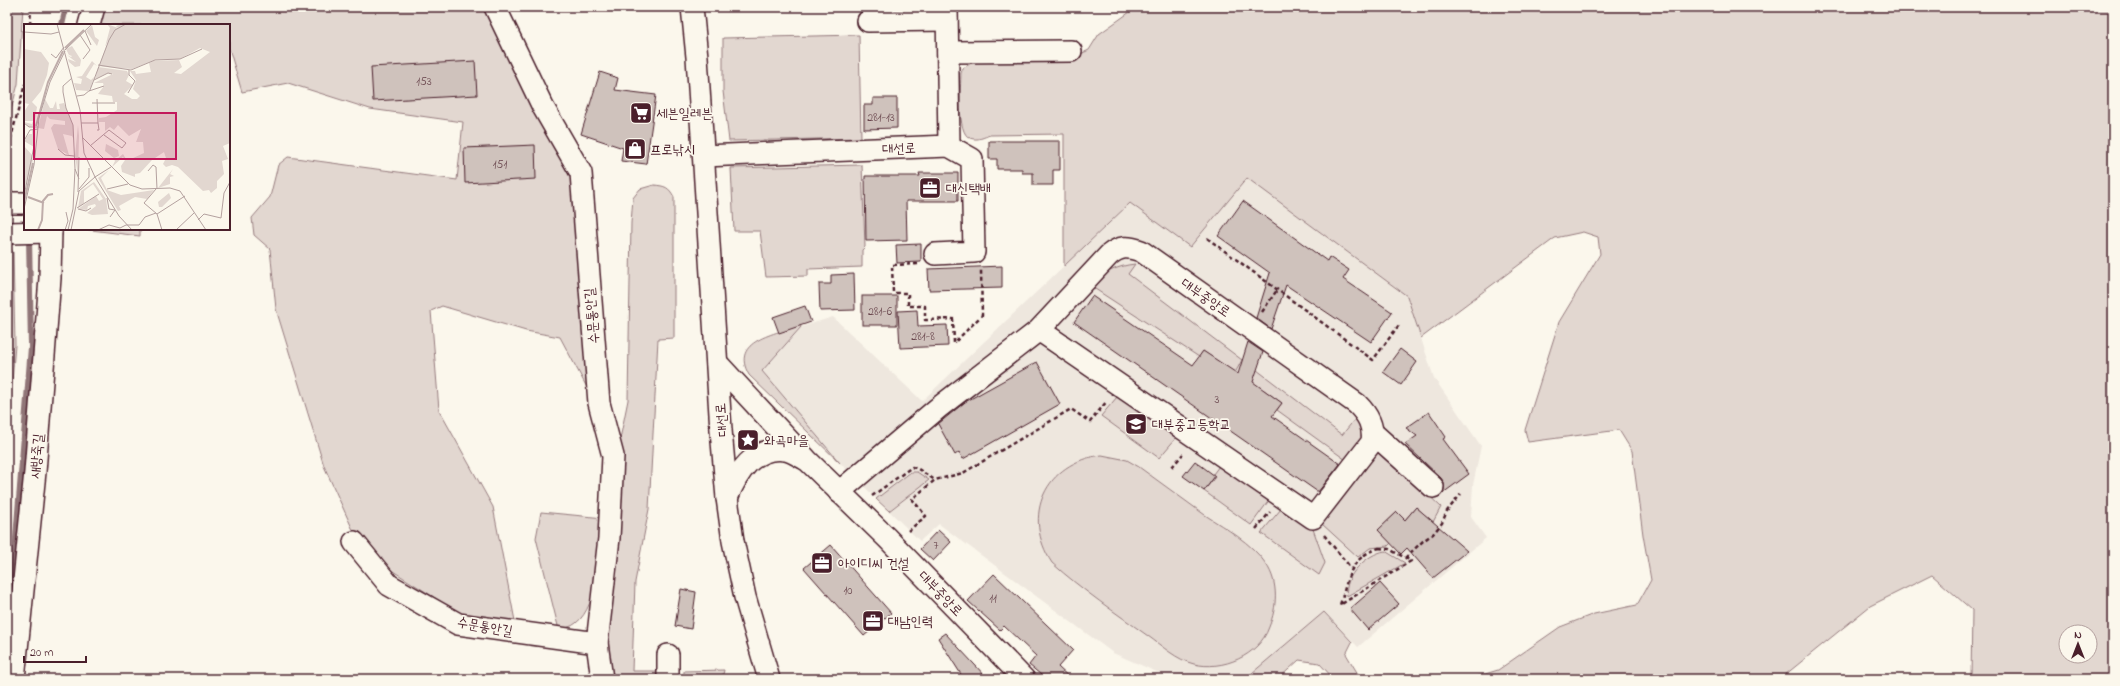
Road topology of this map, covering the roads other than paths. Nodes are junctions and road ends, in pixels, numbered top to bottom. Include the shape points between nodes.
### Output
1 (94, 7) edge
2 (495, 7) edge
3 (692, 7) edge
4 (947, 13) edge
5 (868, 21) dead end
6 (89, 24) edge
7 (1071, 51) dead end
8 (948, 52) junction
9 (949, 146) junction
10 (704, 156) junction
11 (51, 231) edge
12 (7, 233) edge
13 (936, 253) road end
14 (1039, 330) junction
15 (718, 363) junction
16 (1373, 433) junction
17 (807, 460) junction
18 (1433, 487) dead end
19 (839, 492) junction
20 (727, 498) junction
21 (354, 542) dead end
22 (597, 643) junction
23 (668, 655) dead end
24 (14, 679) edge
25 (602, 679) edge
26 (668, 679) edge
27 (769, 679) edge
28 (1024, 679) edge

1 - 6 street
2 - 22 street, 수문통안길 via 543,107 581,173 599,403 613,456 609,538
3 - 10 street, 대선로
4 - 5 street
4 - 8 street
7 - 8 street
8 - 9 street
9 - 10 street, 대선로
9 - 13 street via 972,159 974,252
10 - 15 street, 대선로
11 - 12 street, 새방죽길
11 - 24 street, 새방죽길 via 50,278 35,472
14 - 16 street, 대부중앙로 via 1116,249 1124,246 1141,251 1357,404 1368,417
14 - 16 street via 1313,518 1372,442
14 - 19 street, 대부중앙로 via 938,408
15 - 17 street, 대부중앙로
15 - 20 street, 대선로
16 - 18 street, 대부중앙로
17 - 19 street, 대부중앙로
17 - 20 street via 786,450 761,454 747,463 736,477
19 - 28 street, 대부중앙로
20 - 27 street, 대선로 via 745,597
21 - 22 street, 수문통안길 via 389,585 458,624
22 - 25 street, 수문통안길
23 - 26 street

